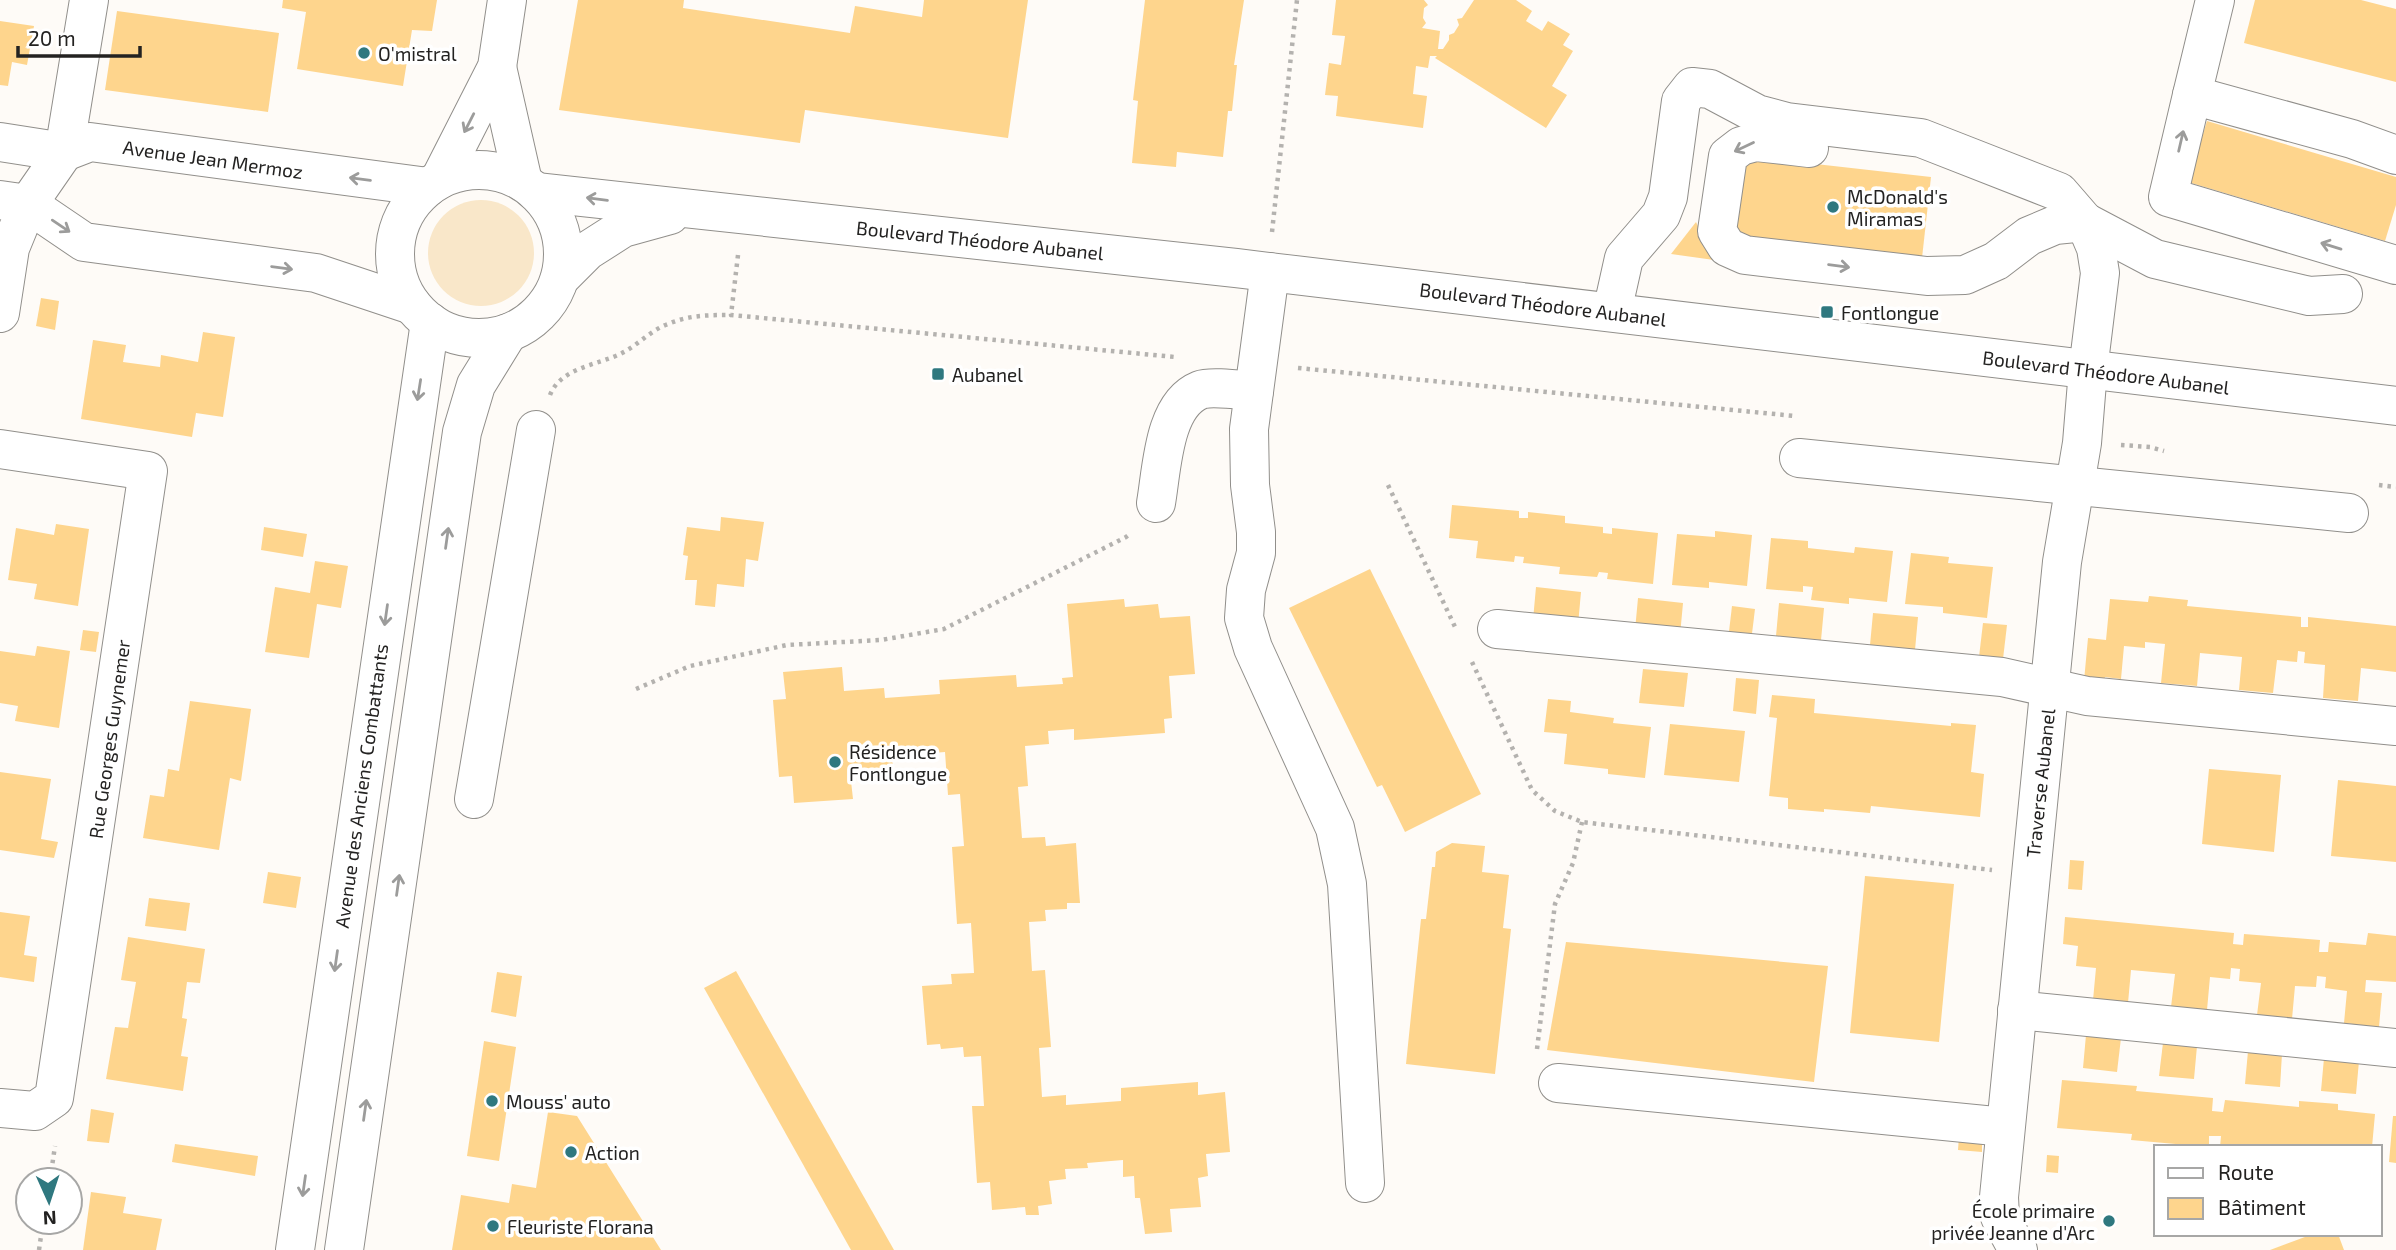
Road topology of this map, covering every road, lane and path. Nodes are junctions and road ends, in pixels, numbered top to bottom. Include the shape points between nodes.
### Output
1 (89, 0) edge
2 (507, 0) edge
3 (1297, 0) edge
4 (2215, 0) edge
5 (498, 67) junction
6 (2192, 95) junction
7 (0, 142) edge
8 (64, 152) junction
9 (2396, 155) edge
10 (2005, 171) junction
11 (434, 183) junction
12 (530, 187) junction
13 (14, 202) edge
14 (689, 209) junction
15 (2085, 222) junction
16 (738, 253) dead end
17 (1270, 257) junction
18 (2396, 265) edge
19 (560, 278) junction
20 (2343, 294) dead end
21 (1612, 312) junction
22 (0, 313) edge
23 (421, 314) junction
24 (731, 315) junction
25 (508, 333) junction
26 (1189, 358) dead end
27 (2088, 370) junction
28 (1256, 378) junction
29 (2396, 406) edge
30 (1798, 416) dead end
31 (536, 430) joint
32 (0, 449) edge
33 (1799, 458) dead end
34 (1388, 485) dead end
35 (2073, 486) junction
36 (1156, 503) joint
37 (2349, 513) dead end
38 (1497, 629) dead end
39 (1461, 638) dead end
40 (1467, 651) dead end
41 (2050, 688) junction
42 (636, 689) dead end
43 (2396, 726) edge
44 (474, 799) dead end
45 (1582, 822) junction
46 (2031, 874) junction
47 (2017, 1010) junction
48 (2396, 1048) edge
49 (1558, 1083) joint
50 (0, 1108) edge
51 (2005, 1127) junction
52 (1364, 1183) dead end
53 (295, 1250) edge
54 (344, 1250) edge
55 (2018, 1250) edge

1 - 8 street
2 - 5 street
3 - 17 path
4 - 6 street
5 -> 11 street
5 - 12 street
6 - 9 street
18 -> 6 street via 2168,198
7 - 8 street, Avenue Jean Mermoz
11 -> 8 street, Avenue Jean Mermoz via 90,142
8 - 13 street
10 - 15 street via 2059,192
10 -> 15 street via 1756,142 1728,156 1717,231 1727,247 1745,255 1927,276 1965,275 1996,261 2042,230
10 - 21 street via 1921,138 1787,122 1757,114 1710,89 1692,87 1681,101 1668,197 1661,215 1624,258
11 - 12 street via 467,170 496,171
11 - 23 street via 410,205 397,229 392,257 400,282
14 -> 12 street, Boulevard Théodore Aubanel
12 - 19 street via 554,213 562,234
13 - 22 street
13 -> 23 street via 84,242 316,273
14 - 17 street, Boulevard Théodore Aubanel
14 - 19 street, Boulevard Théodore Aubanel via 623,228 587,251
15 - 20 street via 2155,258 2309,296
15 - 27 street, Traverse Aubanel via 2100,273
16 - 24 path
17 - 21 street, Boulevard Théodore Aubanel
17 - 28 street
19 - 25 street via 549,302 531,320
21 - 27 street, Boulevard Théodore Aubanel
23 - 25 street via 454,334 481,338
23 -> 53 street, Avenue des Anciens Combattants
24 - 26 path
24 - 31 path via 698,315 666,324 622,353 576,370 552,388
54 -> 25 street via 462,432 476,385
27 - 29 street, Boulevard Théodore Aubanel
27 - 35 street, Traverse Aubanel
28 - 30 path
28 - 36 street via 1201,390 1180,404 1168,432
28 - 52 street via 1249,429 1256,553 1244,618 1338,839 1347,884
31 - 44 street
32 - 50 street, Rue Georges Guynemer via 148,471 54,1098 35,1111
33 - 35 street
34 - 39 path
35 - 37 street
35 - 41 street, Traverse Aubanel
36 - 42 path via 1126,537 944,629 881,640 788,645 690,666
38 - 41 street via 2002,677
40 - 45 path via 1532,790 1555,811
41 - 43 street via 2087,696
41 - 46 street, Traverse Aubanel
45 - 46 path
45 - 49 path via 1573,863 1555,904 1536,1059 1540,1075
46 - 47 street, Traverse Aubanel
47 - 48 street
47 - 51 street, Traverse Aubanel
49 - 51 street
51 - 55 street, Traverse Aubanel via 2000,1217

